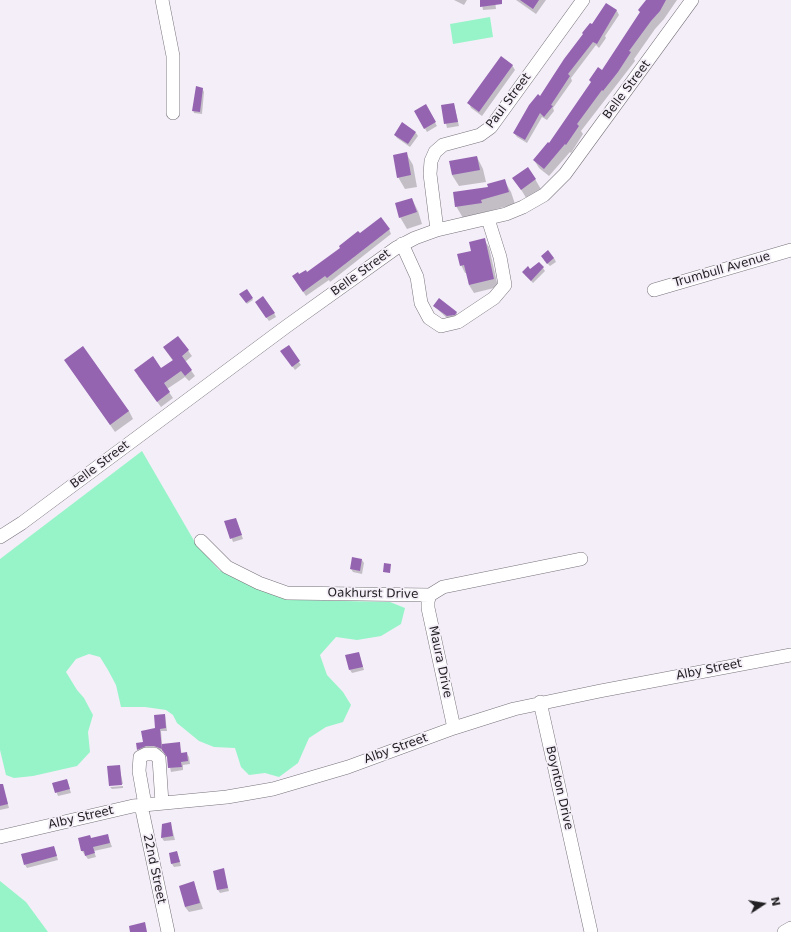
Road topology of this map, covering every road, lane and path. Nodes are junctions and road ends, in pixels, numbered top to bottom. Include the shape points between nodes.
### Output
1 (162, 0) edge
2 (583, 0) edge
3 (692, 0) edge
4 (173, 113) dead end
5 (488, 218) junction
6 (437, 230) junction
7 (402, 244) junction
8 (791, 250) edge
9 (654, 290) dead end
10 (0, 537) edge
11 (201, 541) dead end
12 (581, 559) dead end
13 (430, 595) junction
14 (791, 655) edge
15 (540, 702) junction
16 (454, 728) junction
17 (162, 803) junction
18 (143, 805) junction
19 (0, 837) edge
20 (791, 928) edge
21 (168, 932) edge
22 (591, 932) edge
23 (784, 932) edge

1 - 4 street via 173,56
2 - 6 street, Paul Street via 491,127 480,135 442,145 435,152 430,174
3 - 5 street, Belle Street via 555,186 523,208
5 - 6 street, Belle Street
5 - 7 street via 500,257 505,285 494,298 458,322 441,326 428,318 421,303 417,277
6 - 7 street, Belle Street
7 - 10 street, Belle Street
8 - 9 street, Trumbull Avenue
11 - 13 street, Oakhurst Drive via 227,567 258,583 287,593
12 - 13 street, Oakhurst Drive via 443,587
13 - 16 street, Maura Drive via 428,608
14 - 15 street, Alby Street
15 - 16 street, Alby Street
15 - 22 street, Boynton Drive
16 - 17 street, Alby Street via 348,767 273,789 227,797
17 - 18 street, Alby Street
17 - 18 street, 22nd Street via 159,758 154,754 146,754 140,757 139,772
18 - 19 street, Alby Street
18 - 21 street, 22nd Street
20 - 23 street

